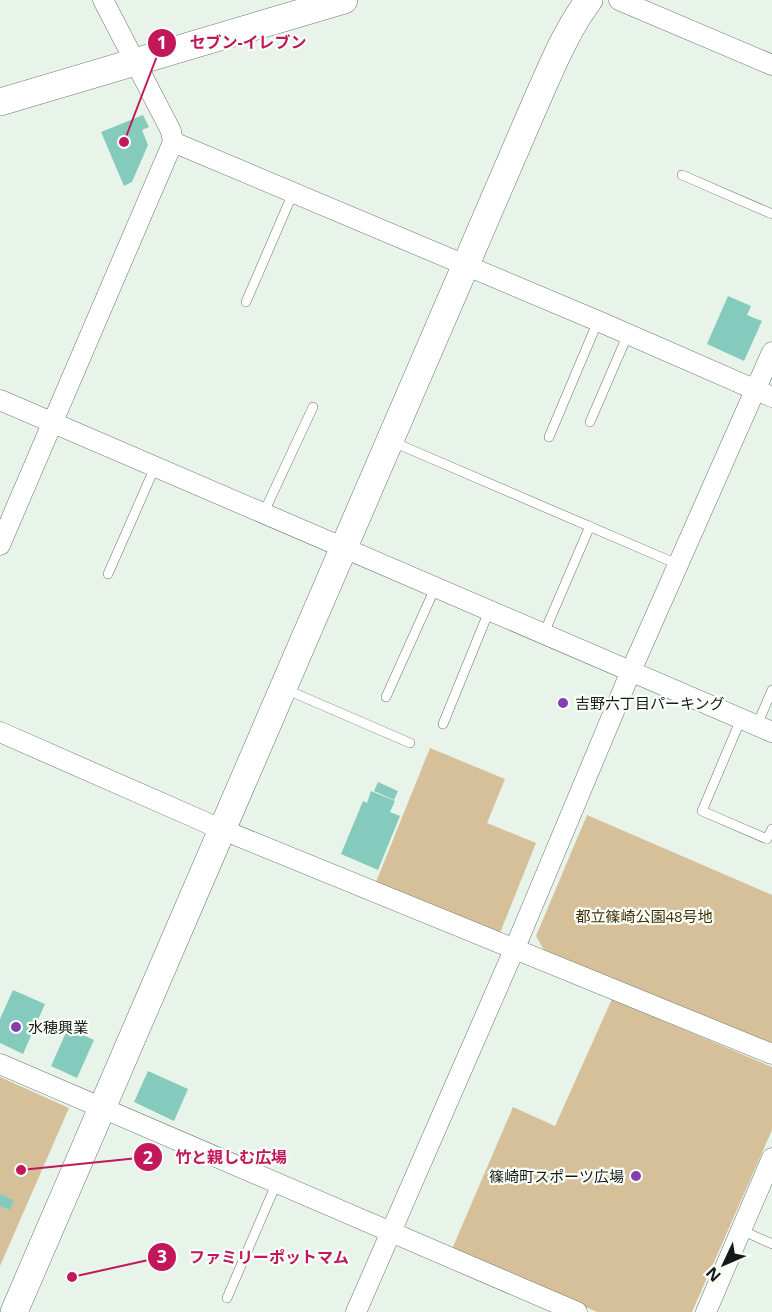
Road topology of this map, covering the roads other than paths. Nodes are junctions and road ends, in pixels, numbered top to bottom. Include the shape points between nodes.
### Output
1 (103, 0) edge
2 (344, 0) edge
3 (589, 0) edge
4 (619, 0) edge
5 (771, 61) edge
6 (136, 62) junction
7 (0, 102) edge
8 (173, 142) junction
9 (682, 175) dead end
10 (293, 193) junction
11 (772, 214) edge
12 (465, 265) junction
13 (246, 302) dead end
14 (598, 321) junction
15 (628, 334) junction
16 (772, 352) edge
17 (764, 394) edge
18 (0, 400) edge
19 (313, 407) dead end
20 (52, 422) junction
21 (590, 422) dead end
22 (549, 437) dead end
23 (389, 440) junction
24 (156, 467) junction
25 (264, 512) junction
26 (590, 526) junction
27 (0, 545) edge
28 (343, 546) junction
29 (677, 564) junction
30 (108, 574) dead end
31 (435, 588) junction
32 (489, 611) junction
33 (544, 633) junction
34 (631, 671) junction
35 (283, 688) junction
36 (772, 690) edge
37 (386, 697) dead end
38 (443, 724) dead end
39 (757, 725) edge
40 (0, 732) edge
41 (410, 743) dead end
42 (772, 829) edge
43 (222, 830) junction
44 (514, 950) junction
45 (772, 1054) edge
46 (0, 1064) edge
47 (103, 1108) junction
48 (770, 1171) edge
49 (277, 1182) junction
50 (741, 1230) junction
51 (391, 1231) junction
52 (772, 1244) edge
53 (227, 1298) dead end
54 (15, 1312) edge
55 (356, 1312) edge
56 (577, 1312) edge
57 (706, 1312) edge

1 - 6 street
2 - 6 street via 283,14
3 - 12 street via 562,43
4 - 5 street
6 - 7 street
6 - 8 street
8 - 10 street
8 - 20 street
9 - 11 lane
10 - 12 street
10 - 13 lane
12 - 14 street
12 - 23 street
14 - 15 street
14 - 22 lane
15 - 17 street
15 - 21 lane
16 - 17 street
17 - 29 street
18 - 20 street
19 - 25 lane
20 - 24 street
20 - 27 street
23 - 26 lane
23 - 28 street
24 - 25 street
24 - 30 lane
25 - 28 street
26 - 29 lane
26 - 33 lane
28 - 31 street
28 - 35 street
29 - 34 street
31 - 32 street
31 - 37 lane
32 - 33 street
32 - 38 lane
33 - 34 street
34 - 39 street
34 - 44 street
35 - 41 lane
35 - 43 street
36 - 39 lane
39 - 42 lane via 702,811 768,839
40 - 43 street
43 - 44 street
43 - 47 street
44 - 45 street
44 - 51 street
46 - 47 street
47 - 49 street
47 - 54 street
48 - 50 street
49 - 51 street
49 - 53 lane
50 - 52 lane
50 - 57 street
51 - 55 street
51 - 56 street

